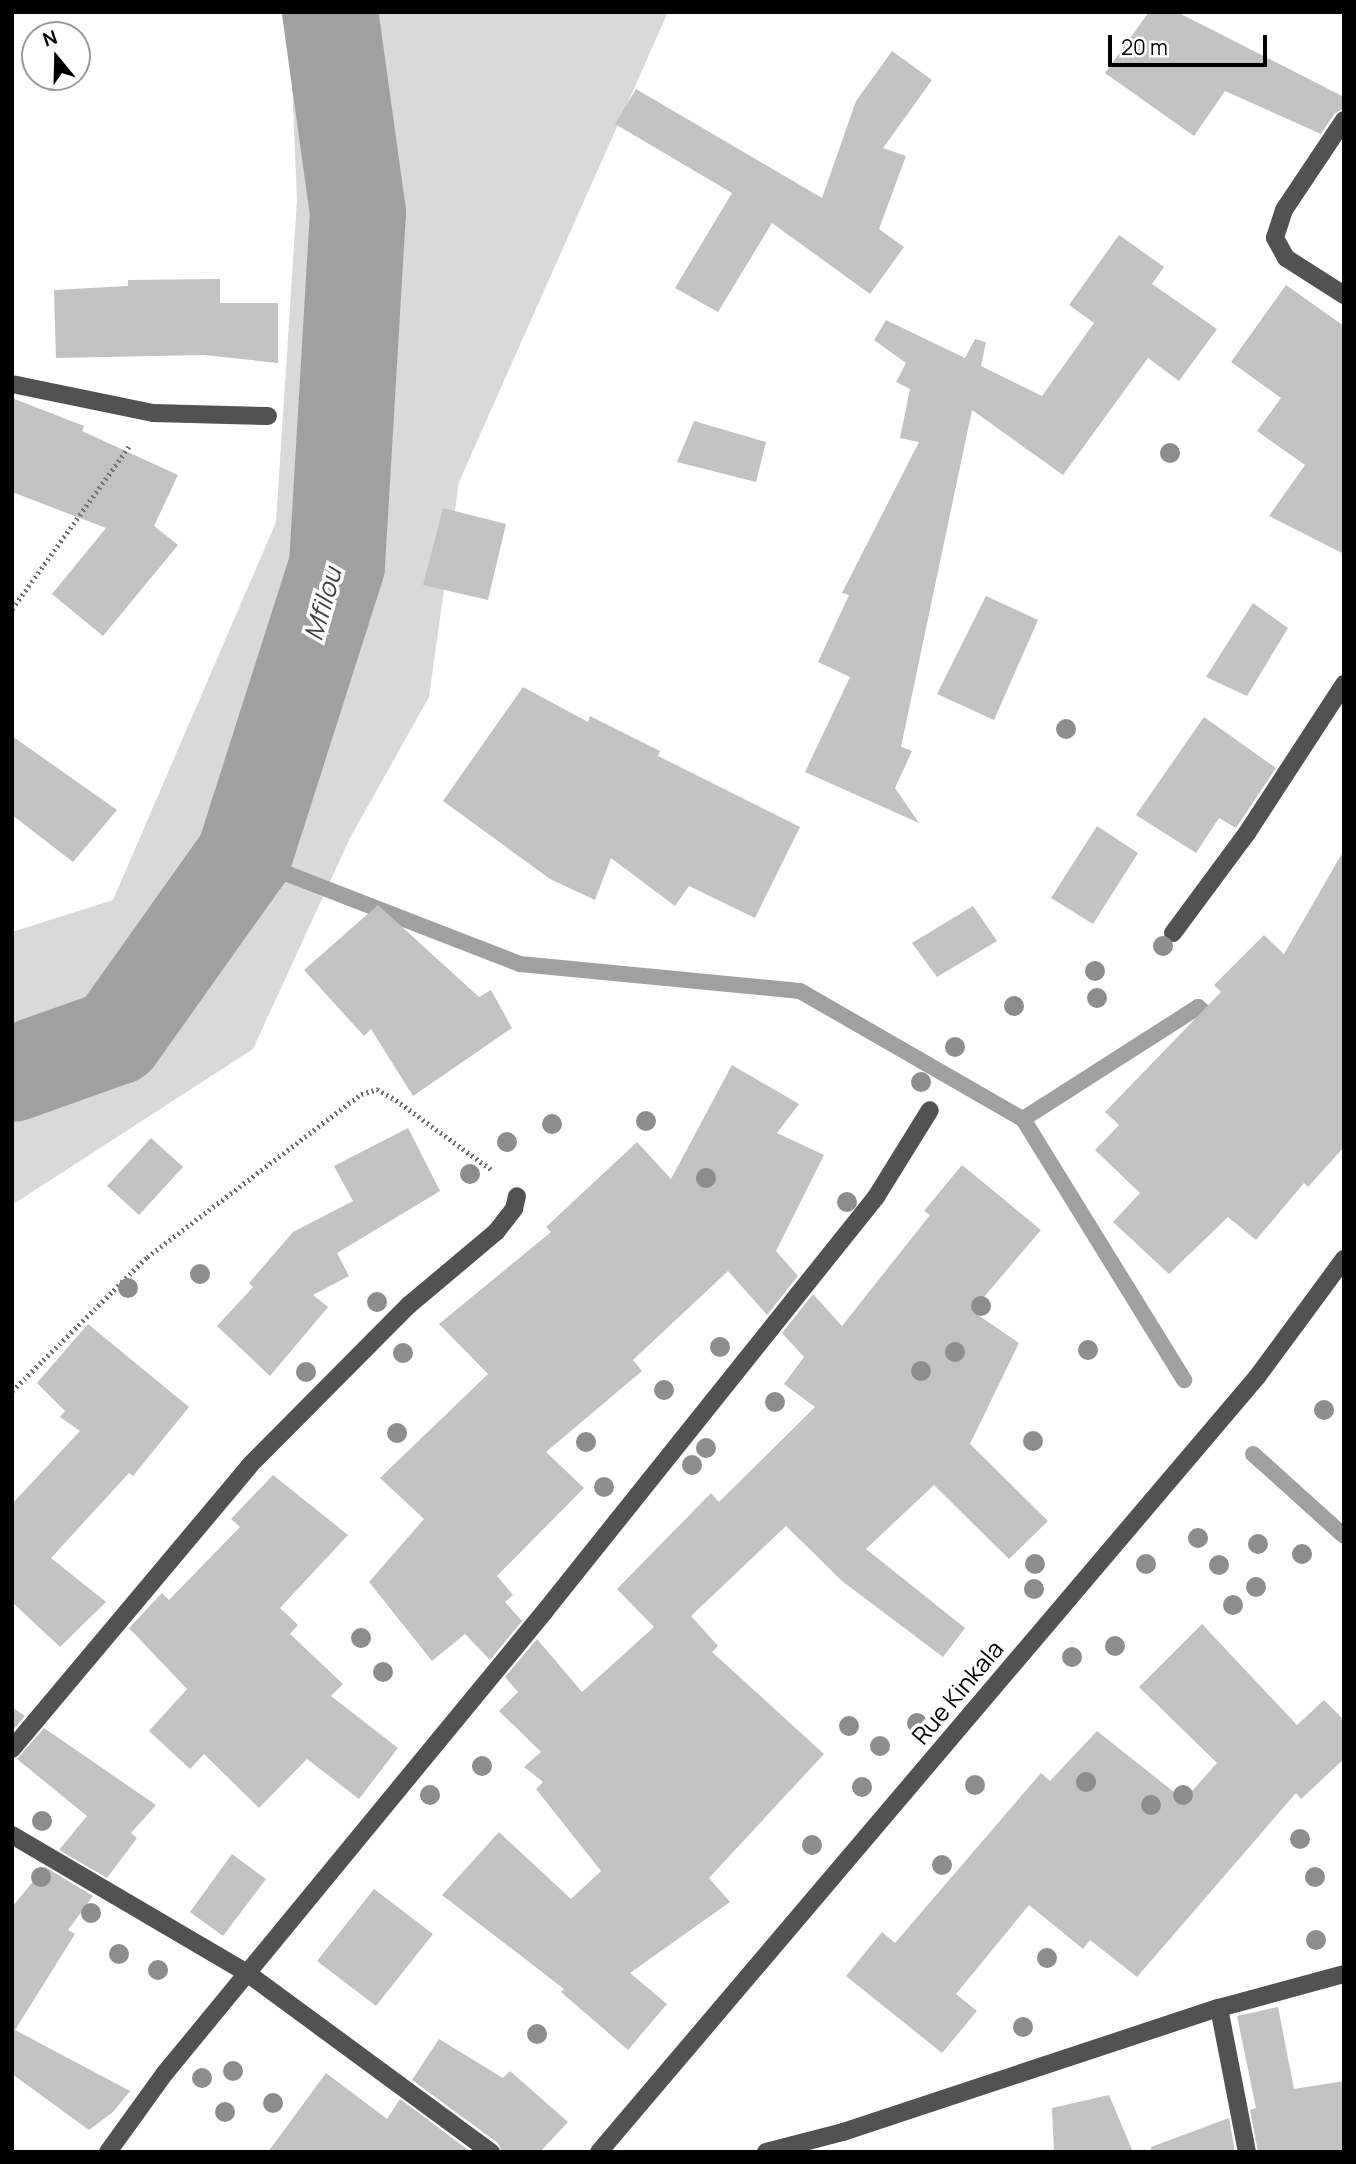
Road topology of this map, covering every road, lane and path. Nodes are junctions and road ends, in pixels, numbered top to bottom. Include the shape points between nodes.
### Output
1 (1344, 120) edge
2 (1344, 295) edge
3 (12, 384) edge
4 (153, 413) junction
5 (268, 416) dead end
6 (12, 609) edge
7 (1344, 684) edge
8 (1173, 933) dead end
9 (930, 1110) dead end
10 (517, 1196) joint
11 (1344, 1259) edge
12 (12, 1391) edge
13 (12, 1749) edge
14 (12, 1835) edge
15 (247, 1973) junction
16 (1344, 1974) edge
17 (1219, 2008) junction
18 (108, 2152) edge
19 (491, 2152) edge
20 (599, 2152) edge
21 (766, 2152) edge
22 (1247, 2152) edge

1 - 2 street via 1284,210 1275,238 1286,258
3 - 4 street
4 - 5 street
4 - 6 path
7 - 8 street via 1247,833
9 - 15 street via 876,1197
10 - 12 path via 512,1185 396,1100 377,1089 361,1094 147,1256
10 - 13 street via 514,1209 496,1232 410,1306 250,1465
11 - 20 street, Rue Kinkala via 1256,1377
14 - 15 street
15 - 18 street
15 - 19 street
16 - 17 street
17 - 21 street via 843,2132
17 - 22 street

